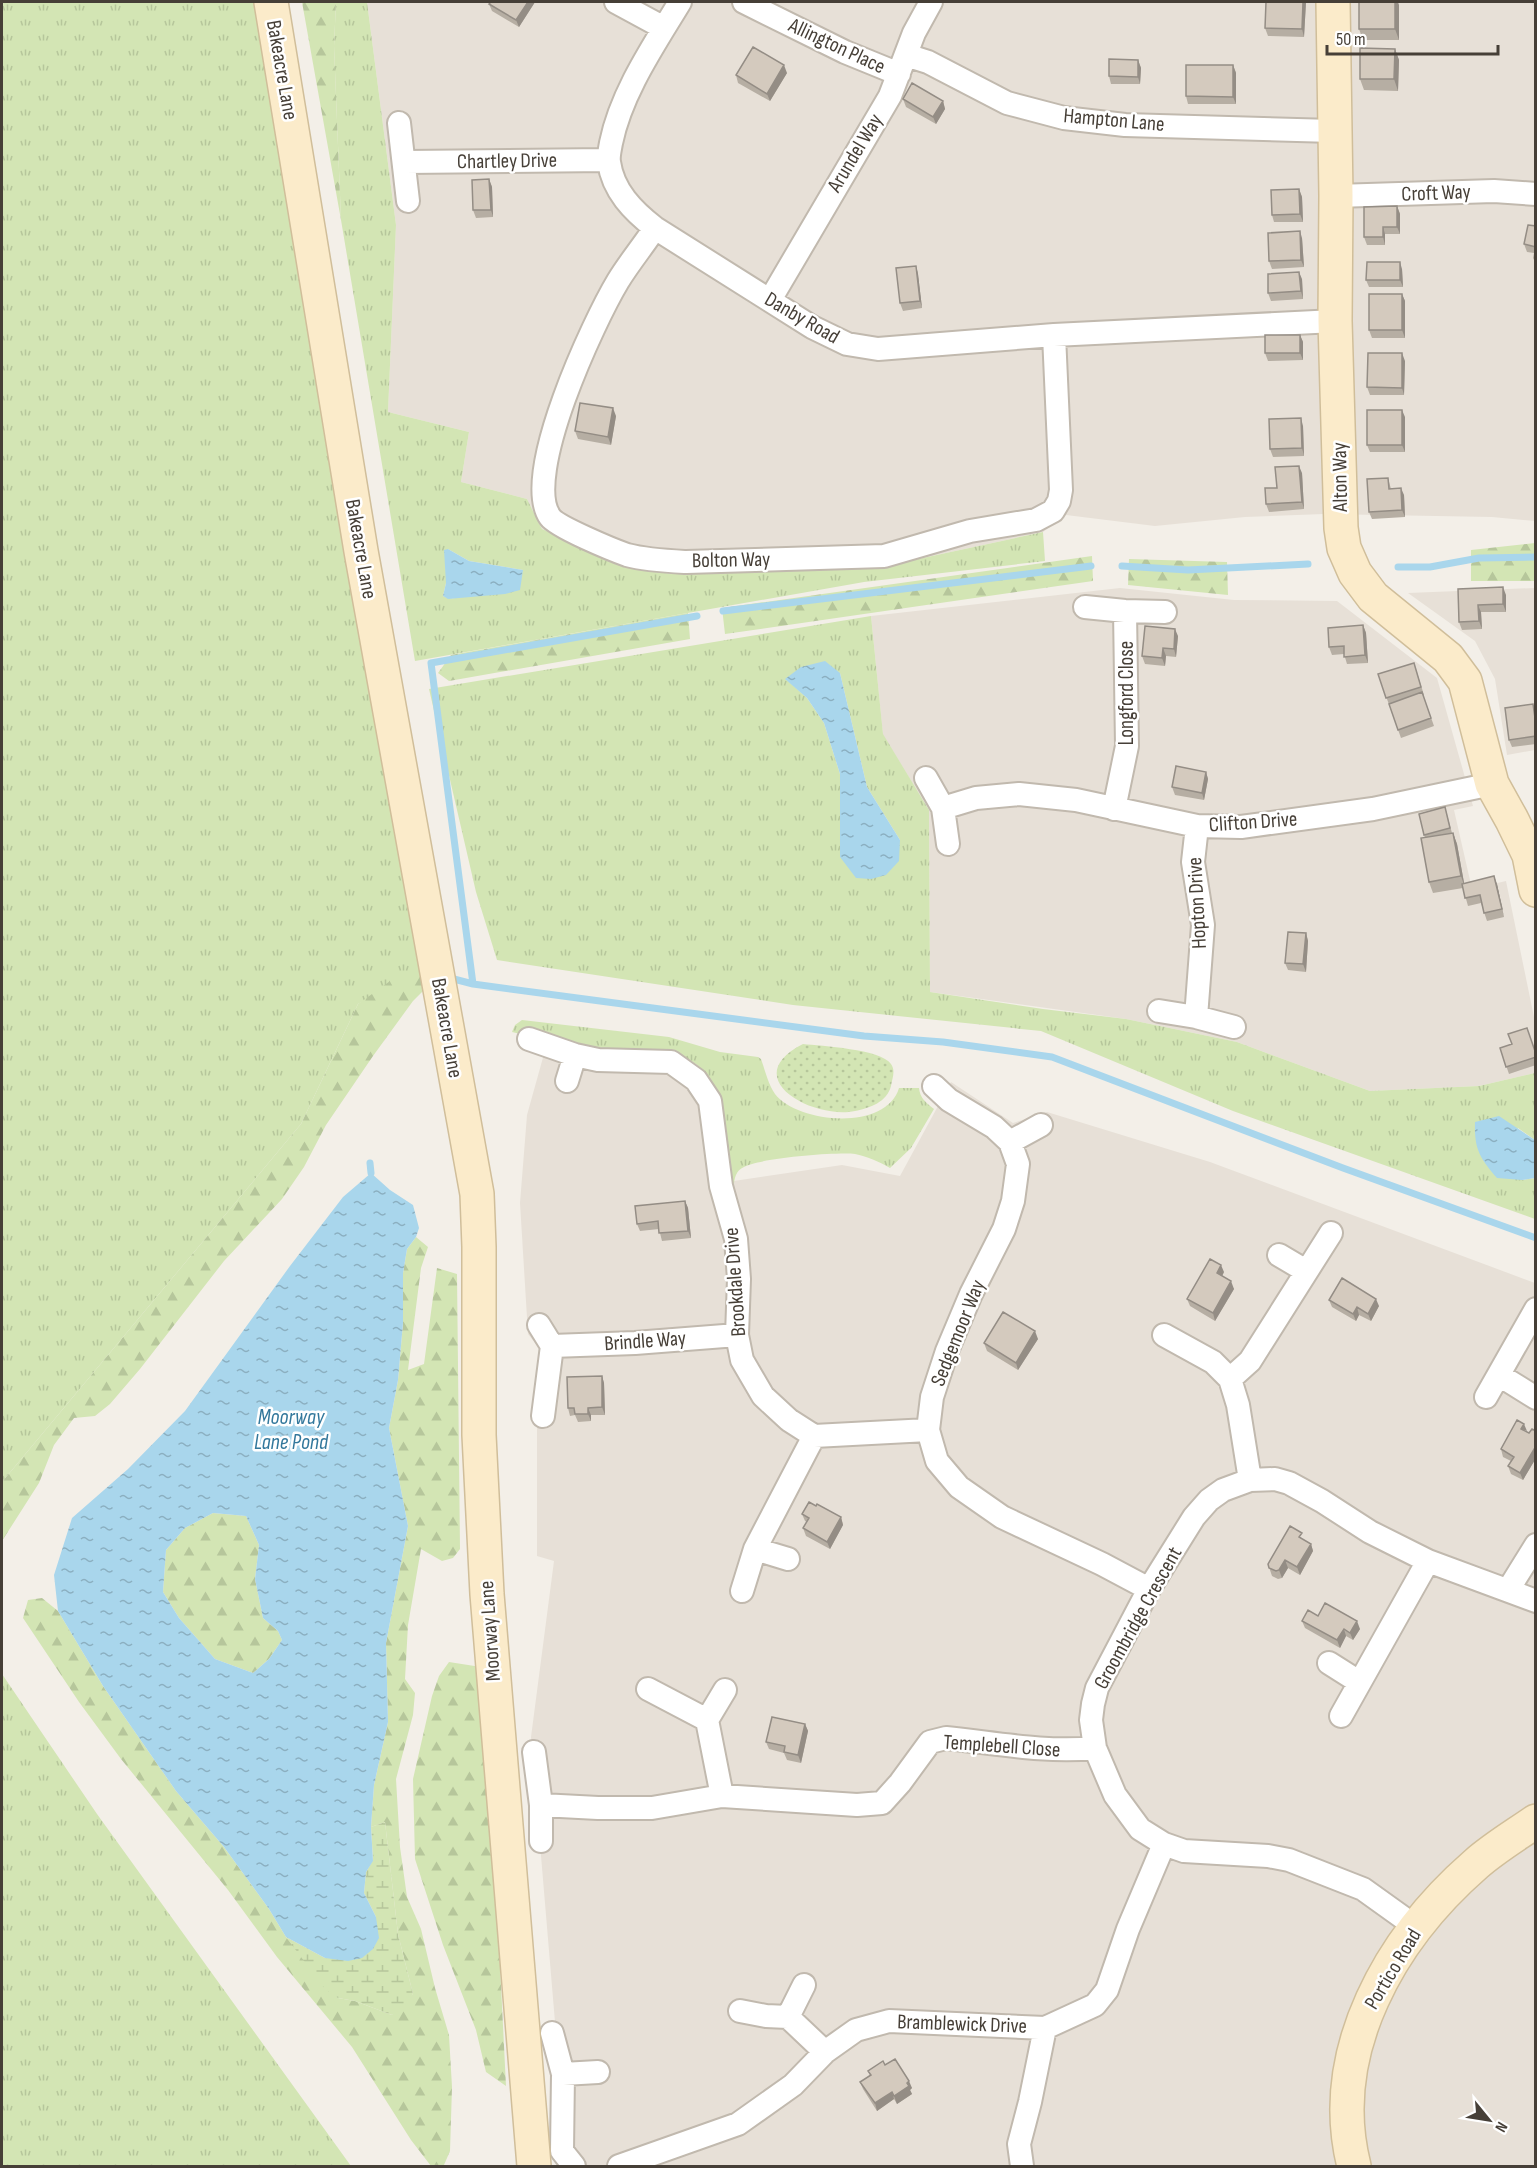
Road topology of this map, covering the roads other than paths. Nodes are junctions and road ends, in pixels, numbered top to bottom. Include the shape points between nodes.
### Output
1 (271, 2) edge
2 (616, 2) edge
3 (680, 2) edge
4 (744, 2) edge
5 (931, 2) edge
6 (1333, 2) edge
7 (664, 28) junction
8 (902, 64) junction
9 (399, 123) dead end
10 (1334, 130) junction
11 (608, 160) junction
12 (405, 162) junction
13 (1536, 194) edge
14 (1336, 196) junction
15 (408, 201) dead end
16 (655, 228) junction
17 (770, 300) junction
18 (1335, 321) junction
19 (1054, 335) junction
20 (1085, 606) dead end
21 (1125, 611) junction
22 (1166, 612) dead end
23 (926, 778) dead end
24 (1492, 784) junction
25 (943, 808) junction
26 (1114, 809) junction
27 (1197, 826) junction
28 (948, 844) dead end
29 (1532, 854) edge
30 (1536, 890) edge
31 (1159, 1011) dead end
32 (1196, 1017) junction
33 (1234, 1027) dead end
34 (529, 1039) dead end
35 (575, 1055) junction
36 (567, 1081) dead end
37 (934, 1086) dead end
38 (458, 1096) joint
39 (1041, 1125) dead end
40 (1010, 1142) junction
41 (1331, 1233) dead end
42 (1279, 1255) dead end
43 (1306, 1271) junction
44 (1536, 1310) edge
45 (539, 1324) dead end
46 (737, 1335) junction
47 (1164, 1335) dead end
48 (552, 1346) junction
49 (1499, 1375) junction
50 (1230, 1379) junction
51 (1486, 1397) dead end
52 (1536, 1398) edge
53 (543, 1416) dead end
54 (928, 1430) junction
55 (814, 1436) junction
56 (1250, 1480) junction
57 (1536, 1545) edge
58 (755, 1549) junction
59 (788, 1559) dead end
60 (1428, 1561) junction
61 (1149, 1589) junction
62 (1508, 1590) junction
63 (742, 1591) dead end
64 (1536, 1601) edge
65 (1329, 1663) dead end
66 (1359, 1682) junction
67 (648, 1689) dead end
68 (725, 1690) dead end
69 (1341, 1716) dead end
70 (707, 1720) junction
71 (1095, 1748) junction
72 (534, 1752) dead end
73 (722, 1796) junction
74 (541, 1805) junction
75 (1536, 1821) edge
76 (541, 1841) dead end
77 (1164, 1844) junction
78 (1416, 1927) junction
79 (804, 1985) dead end
80 (740, 2011) dead end
81 (788, 2017) junction
82 (1045, 2028) junction
83 (552, 2033) dead end
84 (825, 2052) junction
85 (598, 2072) dead end
86 (563, 2074) junction
87 (534, 2166) edge
88 (574, 2166) edge
89 (619, 2166) edge
90 (1022, 2166) edge
91 (1354, 2166) edge

1 - 38 street, Bakeacre Lane via 361,551
2 - 7 street
3 - 7 street
4 - 8 street, Allington Place via 845,52
5 - 8 street, Arundel Way
6 - 10 street, Alton Way
7 - 11 street via 625,102
8 - 10 street, Hampton Lane via 928,62 1007,103 1064,118 1125,125
8 - 17 street, Arundel Way via 890,96
9 - 12 street
10 - 14 street, Alton Way
11 - 12 street, Chartley Drive
11 - 16 street, Danby Road via 617,189 632,210
12 - 15 street
13 - 14 street, Croft Way via 1494,191
14 - 18 street, Alton Way
16 - 17 street, Danby Road
16 - 19 street, Bolton Way via 618,281 582,350 554,429 543,484 550,518 628,555 686,562 884,556 970,531 1036,520 1053,511 1061,490
17 - 19 street, Danby Road via 848,345 878,349
18 - 19 street, Danby Road
18 - 24 street, Alton Way via 1344,548 1355,573 1373,597 1448,658 1465,681
20 - 21 street, Longford Close
21 - 22 street, Longford Close
21 - 26 street, Longford Close via 1127,746
23 - 25 street
24 - 27 street, Clifton Drive via 1373,809 1240,826
24 - 29 street, Alton Way
25 - 26 street, Clifton Drive via 976,798 1019,794
25 - 28 street
26 - 27 street, Clifton Drive
27 - 32 street, Hopton Drive via 1193,862 1203,925
29 - 30 street, Alton Way
31 - 32 street
32 - 33 street
34 - 35 street, Brookdale Drive
35 - 36 street
35 - 46 street, Brookdale Drive via 598,1060 671,1062 696,1080 710,1101 721,1186 736,1239
37 - 40 street
38 - 87 street, Moorway Lane via 477,1194 479,1423 487,1594
39 - 40 street
40 - 54 street, Sedgemoor Way via 1018,1164 1013,1201 1004,1229 947,1351 932,1397
41 - 43 street
42 - 43 street
43 - 50 street via 1250,1361
44 - 49 street
45 - 48 street
46 - 48 street, Brindle Way
46 - 55 street, Brookdale Drive via 742,1360 763,1396
47 - 50 street via 1213,1362
48 - 53 street
49 - 51 street
49 - 52 street
50 - 56 street
54 - 55 street
54 - 61 street, Sedgemoor Way via 937,1461 959,1487 1002,1517
55 - 58 street
56 - 60 street, Groombridge Crescent via 1289,1483 1370,1532
56 - 61 street, Groombridge Crescent via 1209,1500
57 - 62 street
58 - 59 street
58 - 63 street
60 - 62 street, Groombridge Crescent
60 - 66 street
61 - 71 street, Groombridge Crescent via 1097,1688 1091,1720
62 - 64 street, Groombridge Crescent
65 - 66 street
66 - 69 street
67 - 70 street
68 - 70 street
70 - 73 street
71 - 73 street, Templebell Close via 1045,1750 946,1738 930,1742 882,1803 857,1805
71 - 77 street, Groombridge Crescent via 1114,1795 1140,1828
72 - 74 street
73 - 74 street, Templebell Close via 652,1808
74 - 76 street
75 - 78 street, Portico Road via 1477,1863
77 - 78 street, Groombridge Crescent via 1184,1851 1289,1860 1363,1889
77 - 82 street, Bramblewick Drive via 1107,1990 1095,2005
78 - 91 street, Portico Road via 1380,1982 1354,2049 1348,2114
79 - 81 street
80 - 81 street
81 - 84 street
82 - 84 street, Bramblewick Drive via 889,2021 856,2030
82 - 90 street via 1019,2144
83 - 86 street
84 - 89 street, Bramblewick Drive via 793,2085 738,2124
85 - 86 street
86 - 88 street via 562,2151

